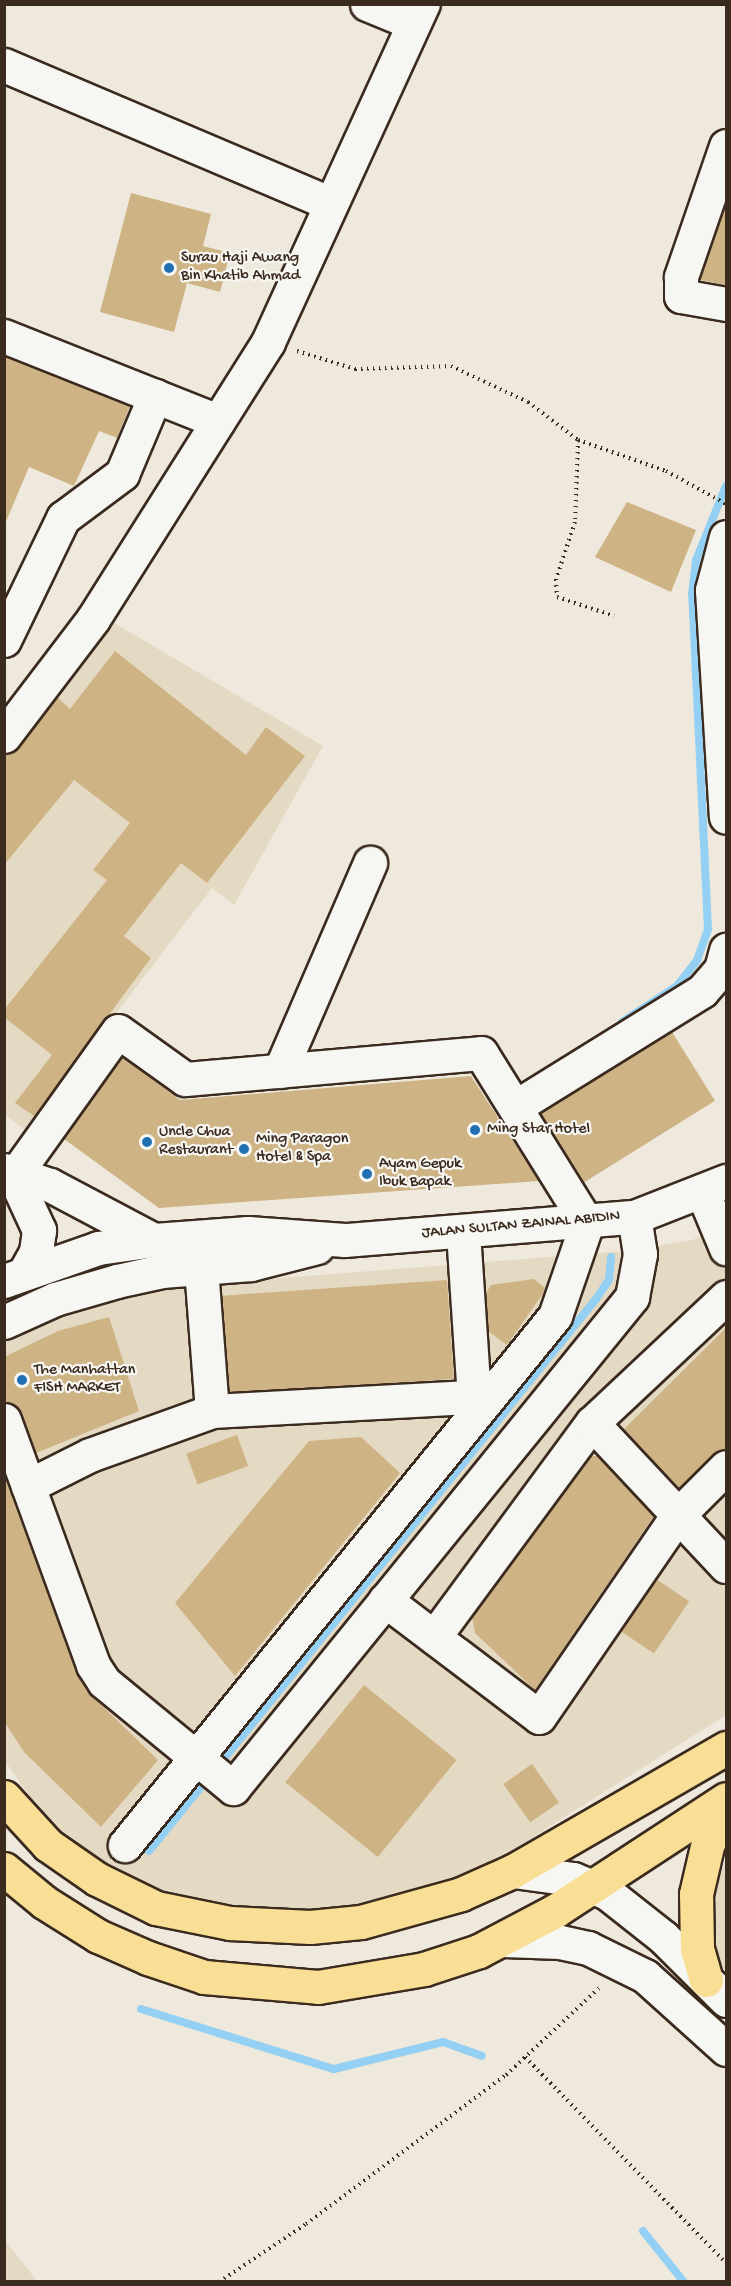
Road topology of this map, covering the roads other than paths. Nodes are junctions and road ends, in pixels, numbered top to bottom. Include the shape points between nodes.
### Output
1 (367, 4) edge
2 (418, 14) edge
3 (4, 65) edge
4 (726, 146) edge
5 (332, 204) junction
6 (726, 304) edge
7 (4, 336) edge
8 (155, 396) junction
9 (218, 421) junction
10 (726, 537) edge
11 (4, 640) edge
12 (4, 736) edge
13 (726, 818) edge
14 (370, 864) dead end
15 (726, 950) edge
16 (280, 1071) junction
17 (515, 1107) junction
18 (9, 1173) edge
19 (715, 1187) edge
20 (634, 1217) junction
21 (587, 1223) junction
22 (463, 1232) junction
23 (154, 1240) junction
24 (345, 1240) junction
25 (726, 1248) edge
26 (201, 1268) junction
27 (15, 1276) edge
28 (726, 1297) edge
29 (4, 1322) edge
30 (480, 1399) junction
31 (212, 1411) junction
32 (4, 1420) edge
33 (592, 1423) junction
34 (726, 1467) edge
35 (28, 1486) junction
36 (677, 1516) junction
37 (726, 1566) edge
38 (386, 1600) junction
39 (434, 1636) junction
40 (726, 1748) edge
41 (195, 1757) junction
42 (4, 1797) edge
43 (726, 1799) edge
44 (726, 1817) edge
45 (124, 1845) dead end
46 (4, 1869) edge
47 (513, 1871) junction
48 (594, 1887) junction
49 (502, 1940) junction
50 (716, 1990) edge
51 (726, 2049) edge

1 - 2 street
2 - 5 street
3 - 5 street
4 - 6 street via 681,277 681,296
5 - 9 street via 268,342
7 - 8 street
8 - 9 street
8 - 11 street via 122,474 63,518
9 - 12 street via 93,619
10 - 13 street via 712,590
14 - 16 street
15 - 17 street via 721,969 702,991
16 - 17 street via 481,1053
16 - 18 street via 185,1079 118,1031
17 - 21 street
18 - 23 street via 50,1185
18 - 27 street via 39,1230 36,1252
19 - 20 street, JALAN SULTAN ZAINAL ABIDIN
19 - 25 street
20 - 21 street, JALAN SULTAN ZAINAL ABIDIN
20 - 38 street via 640,1254 632,1297
21 - 22 street, JALAN SULTAN ZAINAL ABIDIN
21 - 30 street via 555,1316
22 - 24 street, JALAN SULTAN ZAINAL ABIDIN
22 - 30 street
23 - 24 street via 249,1233
23 - 27 street via 98,1248
24 - 26 street via 251,1264
26 - 29 street via 117,1281 55,1299
26 - 31 street
28 - 33 street
30 - 31 street
30 - 41 street
31 - 35 street via 90,1455
32 - 35 street
33 - 36 street
33 - 39 street
34 - 36 street
35 - 41 street via 93,1665 104,1682
36 - 37 street
36 - 39 street via 539,1717
38 - 39 street
38 - 41 street via 233,1788
40 - 47 main road
41 - 45 street
42 - 47 main road via 48,1845 97,1879 156,1908 230,1923 310,1927 361,1922 461,1894
43 - 48 main road
44 - 50 main road via 708,1842 696,1894 697,1949
46 - 49 main road via 44,1902 98,1936 204,1977 318,1987 369,1981 424,1969
47 - 48 street
48 - 49 main road
48 - 50 street via 633,1911
49 - 51 street via 560,1942 588,1948 645,1976

